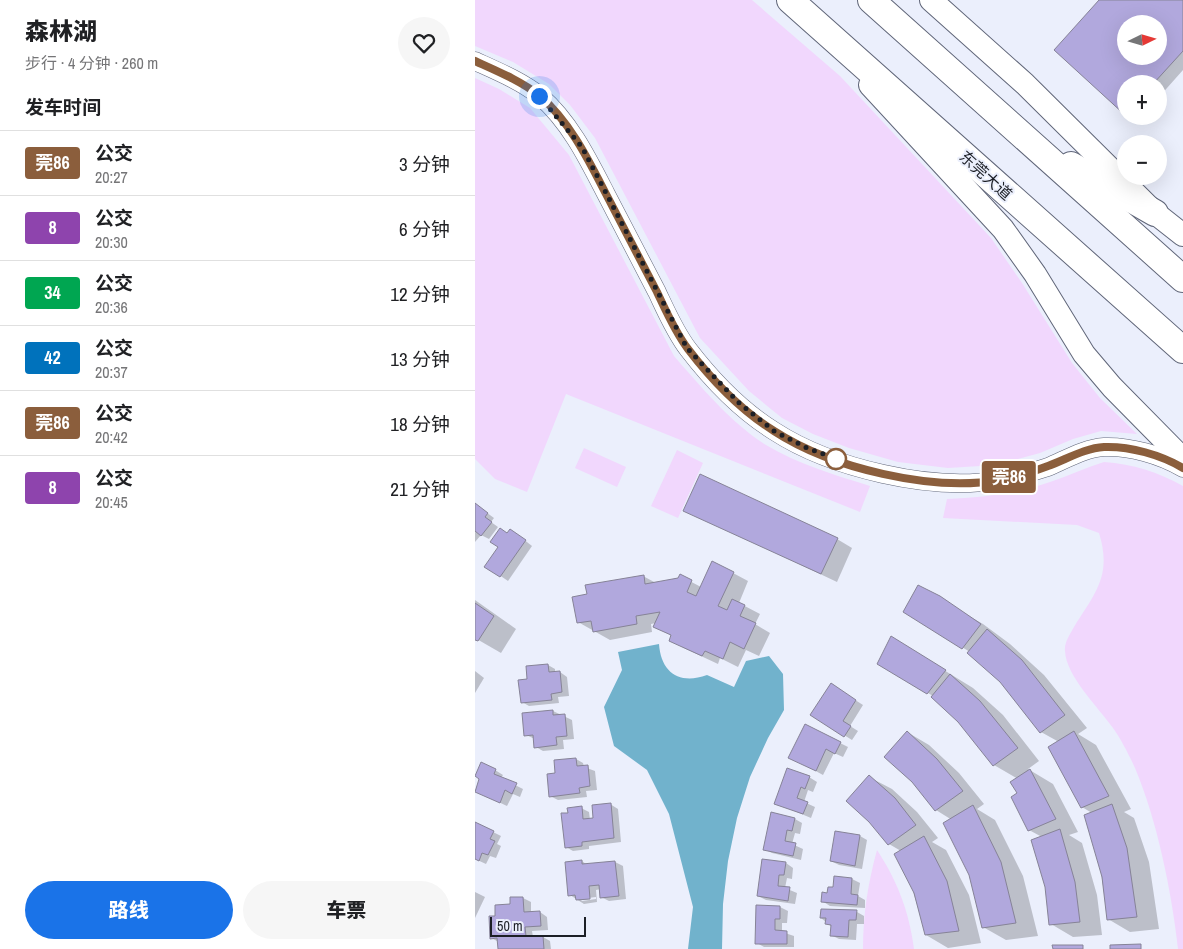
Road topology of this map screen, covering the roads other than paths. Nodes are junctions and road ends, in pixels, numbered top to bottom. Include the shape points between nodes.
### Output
1 (871, 0) edge
2 (931, 0) edge
3 (793, 3) edge
4 (475, 61) edge
5 (1027, 140) junction
6 (1155, 213) junction
7 (1183, 235) edge
8 (1183, 280) edge
9 (1183, 350) edge
10 (1183, 459) edge
11 (1183, 468) edge

1 - 5 highway
2 - 6 main road via 1025,84
3 - 9 highway, 东莞大道
3 - 10 main road via 1003,229 1084,354
4 - 11 street via 539,96 558,116 582,147 687,348 738,402 774,431 845,462 895,477 947,484 999,480 1103,447 1131,449
5 - 6 highway
5 - 8 highway
6 - 7 main road

